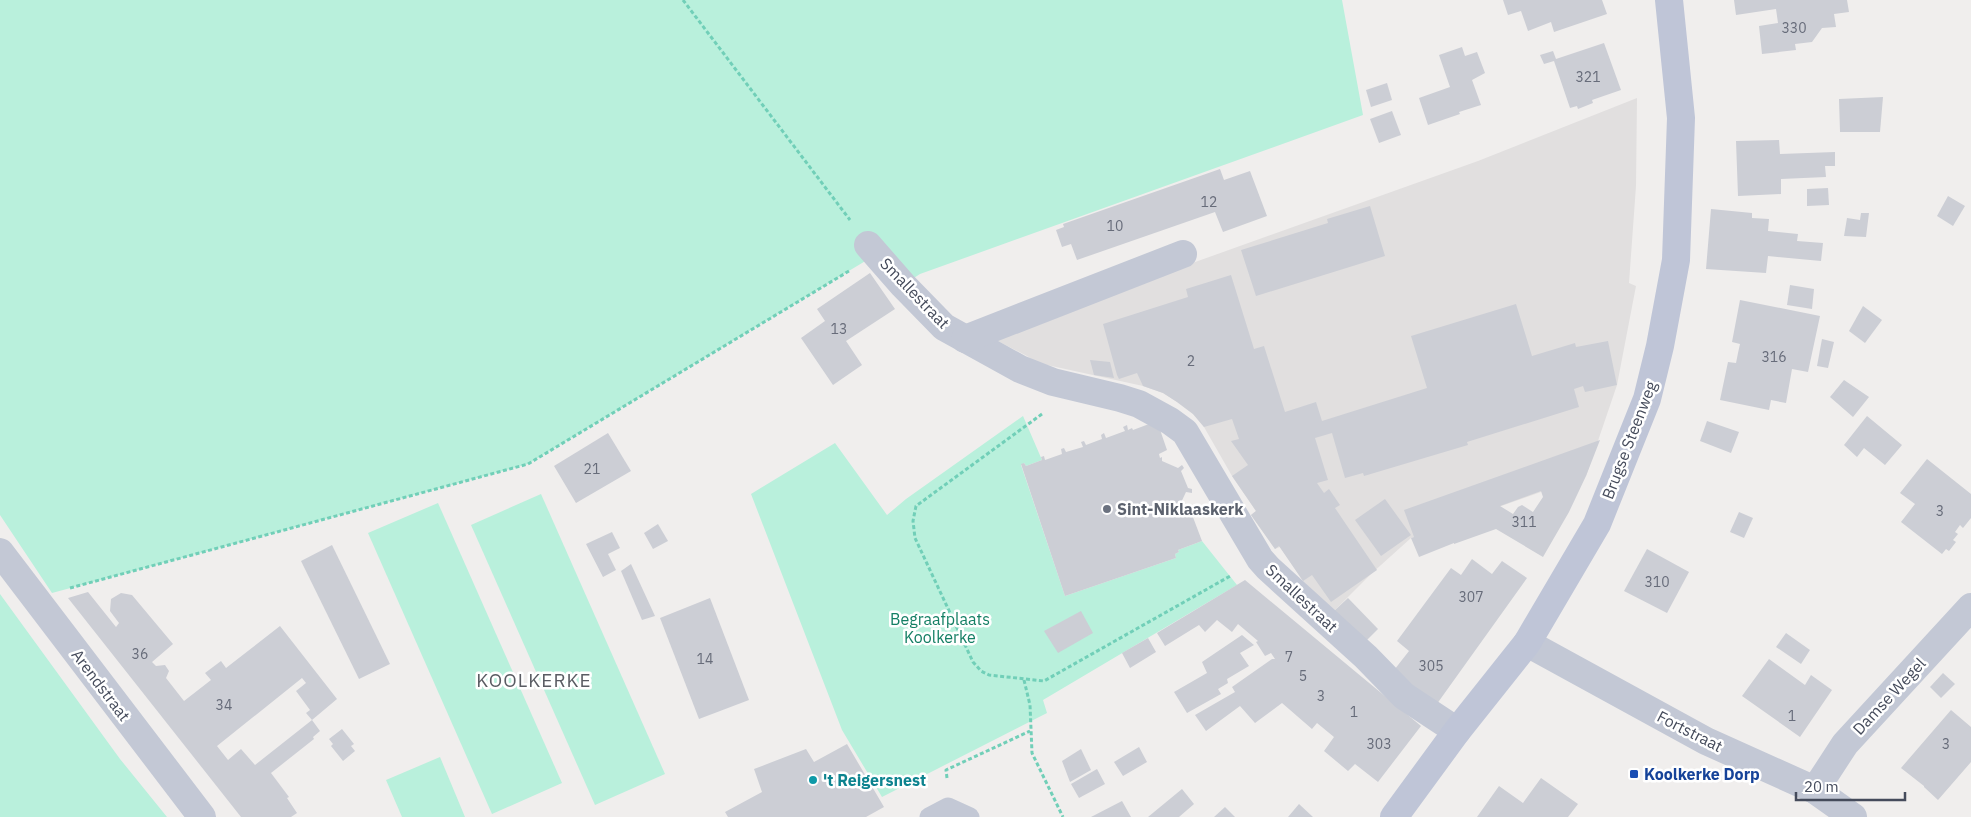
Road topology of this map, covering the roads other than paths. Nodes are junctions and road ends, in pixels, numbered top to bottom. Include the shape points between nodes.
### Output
1 (1669, 0) edge
2 (873, 249) road end
3 (1183, 254) dead end
4 (965, 339) junction
5 (0, 552) edge
6 (1971, 607) edge
7 (1527, 644) junction
8 (1457, 731) junction
9 (1815, 790) junction
10 (202, 817) edge
11 (929, 817) edge
12 (970, 817) edge
13 (1394, 817) edge
14 (1853, 817) edge

1 - 7 main road, Brugse Steenweg via 1681,118 1676,260 1660,346 1647,399 1597,524
2 - 4 street, Smallestraat via 944,327
3 - 4 street, Smallestraat
4 - 8 street, Smallestraat via 1020,369 1139,404 1185,432 1260,559 1404,696
5 - 10 street, Arendstraat
6 - 9 street, Damse Wegel via 1845,744
7 - 8 main road, Brugse Steenweg
7 - 9 street, Fortstraat via 1706,741
8 - 13 main road, Brugse Steenweg
9 - 14 street, Fortstraat
11 - 12 lane via 948,807

